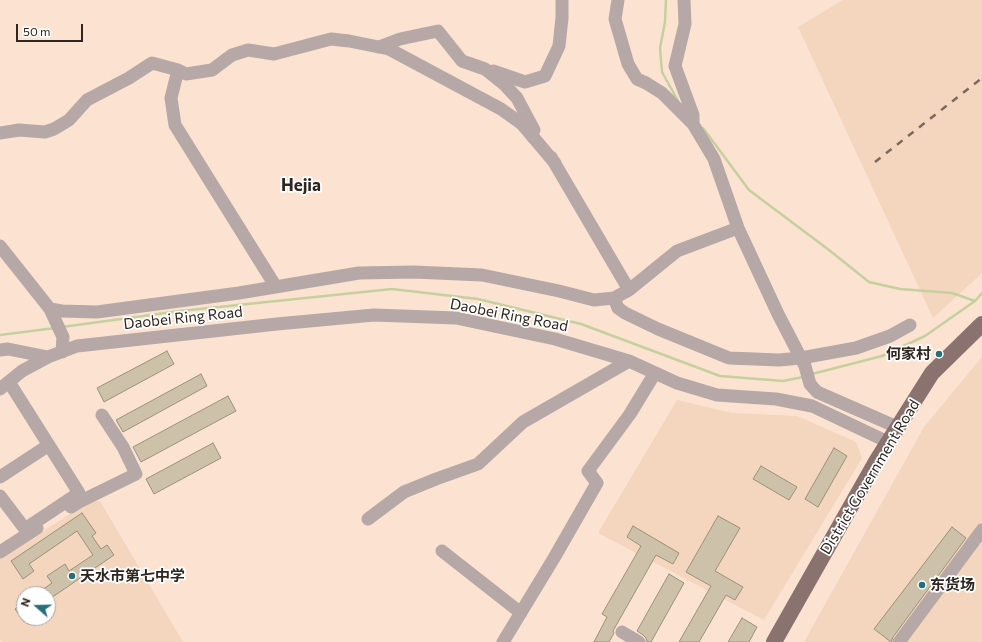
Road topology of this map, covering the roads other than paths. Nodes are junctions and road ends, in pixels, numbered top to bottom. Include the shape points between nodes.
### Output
1 (562, 0) edge
2 (618, 0) edge
3 (684, 0) edge
4 (379, 47) junction
5 (485, 68) junction
6 (178, 70) junction
7 (693, 124) junction
8 (0, 133) edge
9 (555, 163) junction
10 (738, 228) junction
11 (0, 246) edge
12 (276, 287) junction
13 (629, 290) junction
14 (614, 298) junction
15 (51, 312) junction
16 (982, 324) edge
17 (910, 325) dead end
18 (0, 350) edge
19 (62, 352) junction
20 (48, 358) junction
21 (629, 361) junction
22 (803, 362) junction
23 (655, 373) junction
24 (4, 386) edge
25 (102, 415) dead end
26 (897, 427) junction
27 (888, 442) junction
28 (49, 445) junction
29 (0, 477) edge
30 (0, 496) edge
31 (368, 520) dead end
32 (982, 530) edge
33 (442, 551) dead end
34 (0, 552) edge
35 (521, 613) junction
36 (622, 632) dead end
37 (503, 642) edge
38 (639, 642) edge
39 (774, 642) edge
40 (899, 642) edge

1 - 5 street via 559,46 545,76 525,82
2 - 7 street via 615,19 628,64 637,79 662,93
3 - 7 street via 685,24 675,66 693,115
4 - 5 street via 400,39 438,31 462,61
4 - 6 street via 349,40 331,40 274,54 248,50 232,55 212,70 186,74
4 - 9 street via 389,49 501,109 522,124
5 - 9 street via 517,98
6 - 8 street via 152,63 87,100 69,120 54,130
6 - 12 street via 171,98 176,125
7 - 10 street via 714,159
9 - 13 street
10 - 13 street via 677,251
10 - 22 street
11 - 15 street
12 - 14 street via 359,273 414,272 482,275 594,300
12 - 15 street via 97,312
13 - 14 street
14 - 22 street via 618,308 625,313 729,358
15 - 19 street via 63,337
16 - 26 main road, District Government Road via 932,373
17 - 22 street via 890,336 856,348
18 - 20 street via 8,349
19 - 20 street, Daobei Ring Road
19 - 21 street, Daobei Ring Road via 85,345 374,316 456,318 555,339
20 - 24 street, Daobei Ring Road via 22,371
21 - 23 street, Daobei Ring Road
21 - 31 street via 523,422 478,464 404,492
22 - 26 street via 810,384 816,392
23 - 27 street, Daobei Ring Road via 677,383 717,395 776,399 812,406
23 - 35 street via 630,414 588,471 597,483
24 - 28 street
25 - 34 street via 123,447 136,474 79,502
26 - 27 main road, District Government Road
27 - 39 main road, District Government Road
28 - 29 street
28 - 30 street via 79,493 25,529
32 - 40 street
33 - 35 street
35 - 37 street
36 - 38 street

